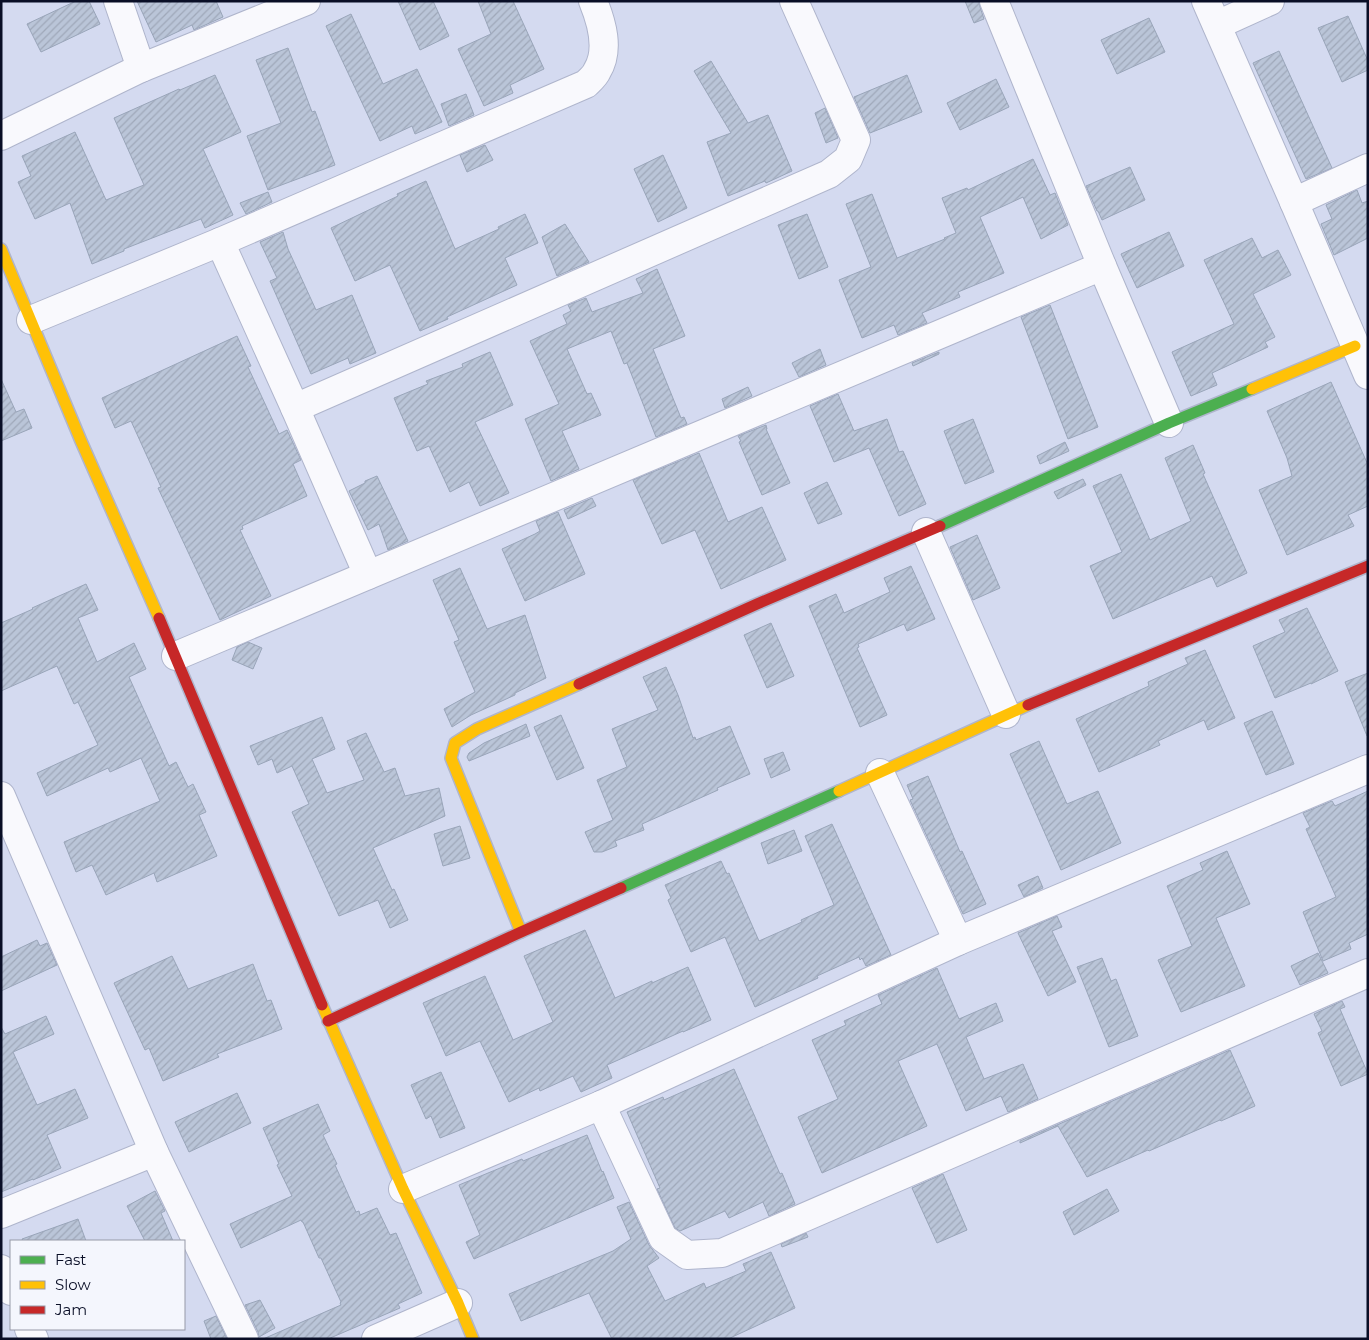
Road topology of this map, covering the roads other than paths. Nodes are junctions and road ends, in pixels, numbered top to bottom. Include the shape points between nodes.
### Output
1 (118, 1) edge
2 (306, 1) edge
3 (593, 1) edge
4 (794, 1) edge
5 (994, 1) edge
6 (1270, 1) edge
7 (1211, 13) edge
8 (141, 68) junction
9 (1, 136) edge
10 (1368, 168) edge
11 (1294, 202) junction
12 (220, 242) junction
13 (1, 249) edge
14 (1102, 266) junction
15 (31, 320) junction
16 (1355, 346) junction
17 (1368, 374) edge
18 (295, 408) junction
19 (1169, 423) junction
20 (926, 532) junction
21 (1368, 566) edge
22 (368, 575) junction
23 (176, 656) junction
24 (1006, 714) junction
25 (1368, 770) edge
26 (880, 773) junction
27 (1, 796) edge
28 (521, 932) junction
29 (958, 941) junction
30 (1368, 972) edge
31 (328, 1020) junction
32 (601, 1105) junction
33 (154, 1152) junction
34 (403, 1189) junction
35 (1, 1214) edge
36 (1, 1269) edge
37 (10, 1289) edge
38 (458, 1303) junction
39 (244, 1339) edge
40 (376, 1339) edge
41 (473, 1339) edge

1 - 8 street
2 - 8 street
3 - 12 street via 603,32 604,53 597,72 586,84
4 - 18 street via 856,140 848,159 829,174
5 - 14 street
6 - 7 street
7 - 11 street
8 - 9 street
10 - 11 street
11 - 16 street
12 - 15 street
12 - 18 street
13 - 15 street
14 - 19 street
14 - 22 street
15 - 23 street
16 - 17 street
16 - 19 street
18 - 22 street
19 - 20 street
20 - 24 street
20 - 28 street via 757,604 476,730 455,743 451,758
21 - 24 street
22 - 23 street
23 - 31 street
24 - 26 street
25 - 29 street
26 - 28 street
26 - 29 street
27 - 33 street
28 - 31 street
29 - 32 street
30 - 32 street via 722,1253 688,1255 663,1238
31 - 34 street
32 - 34 street
33 - 35 street
33 - 39 street
34 - 38 street
36 - 37 street
38 - 40 street
38 - 41 street

